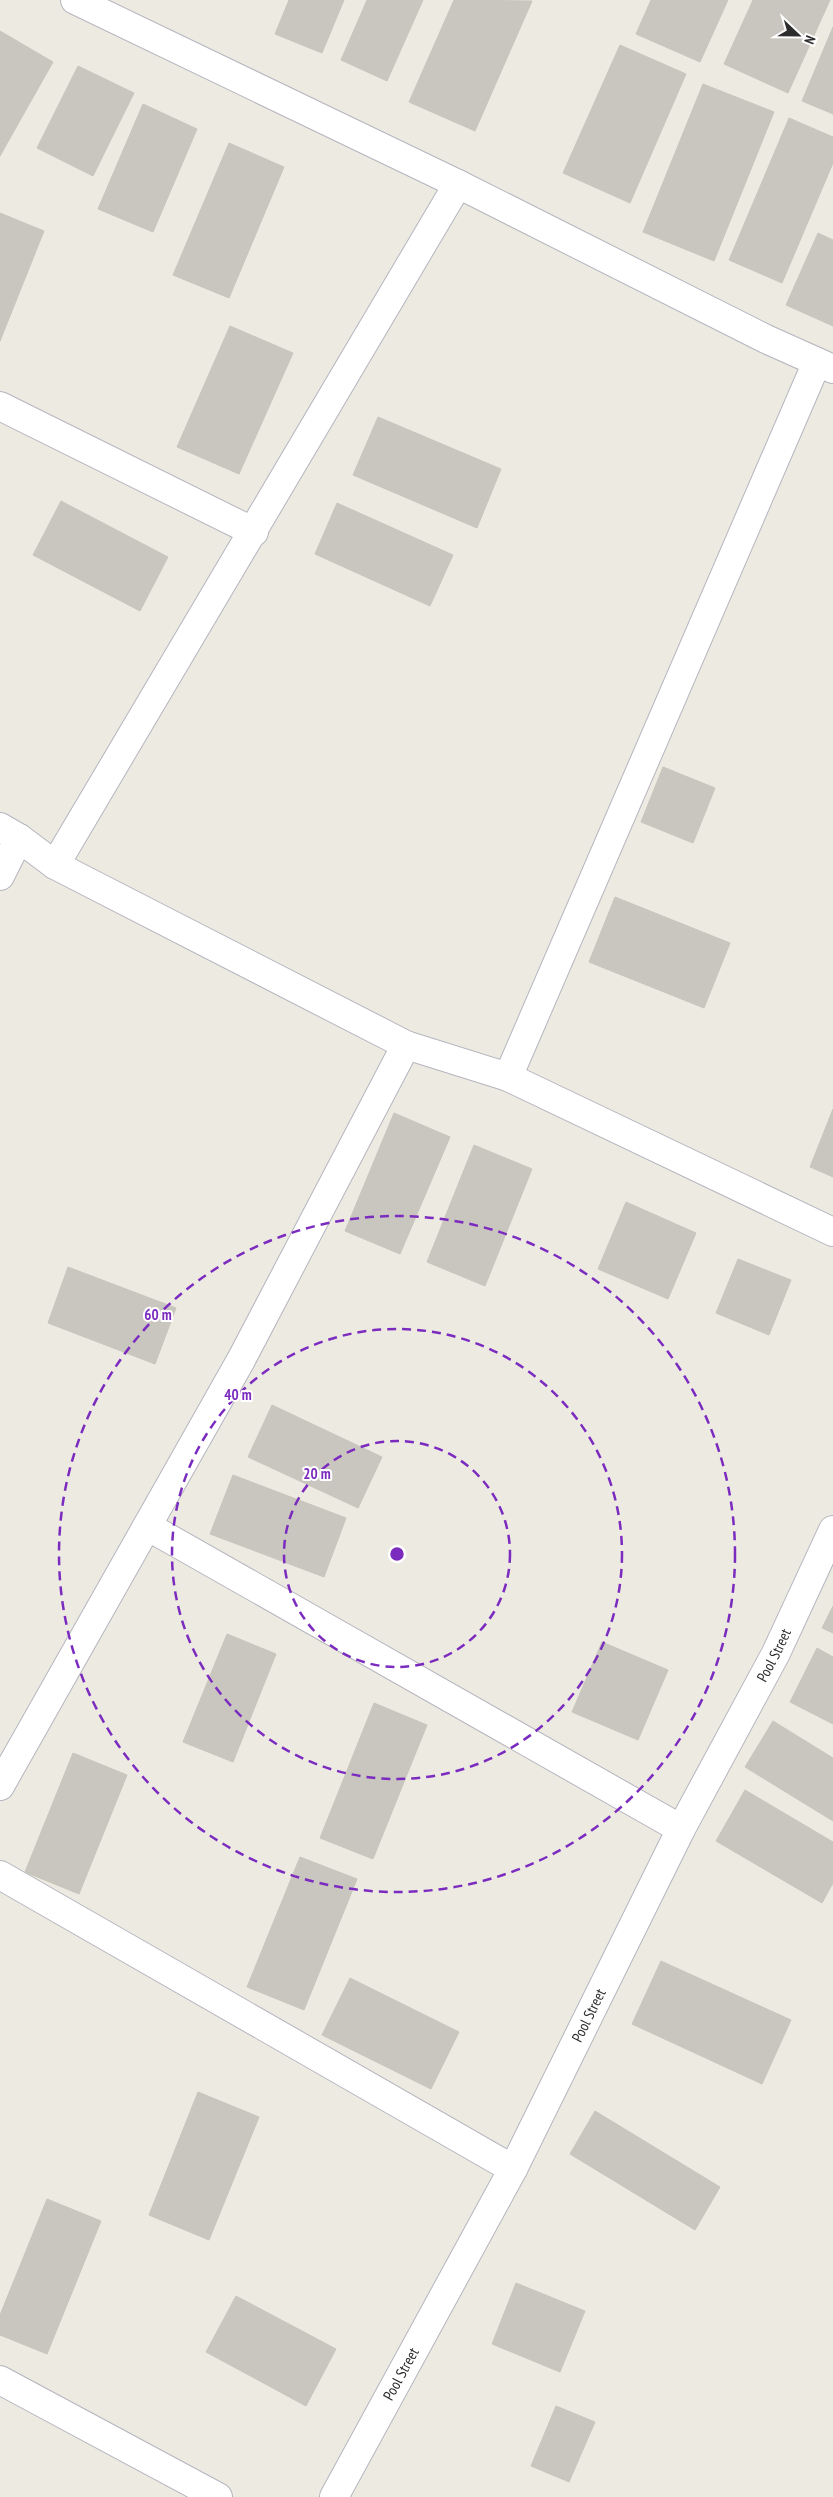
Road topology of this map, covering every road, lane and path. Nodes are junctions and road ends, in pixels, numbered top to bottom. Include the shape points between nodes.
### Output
1 (75, 0) edge
2 (458, 184) junction
3 (825, 365) edge
4 (0, 406) edge
5 (254, 532) junction
6 (10, 832) edge
7 (56, 865) junction
8 (0, 876) edge
9 (406, 1045) junction
10 (508, 1077) junction
11 (833, 1232) edge
12 (147, 1526) junction
13 (833, 1530) edge
14 (0, 1786) edge
15 (681, 1828) junction
16 (0, 1875) edge
17 (513, 2169) junction
18 (0, 2380) edge
19 (218, 2497) edge
20 (334, 2497) edge

1 - 2 street
2 - 3 street
2 - 5 street
3 - 10 street
4 - 5 street
5 - 7 street
6 - 7 street
6 - 8 street
7 - 9 street
9 - 10 street
9 - 12 street via 241,1360
10 - 11 street
12 - 14 street
12 - 15 street
13 - 15 street, Pool Street via 776,1653
15 - 17 street, Pool Street
16 - 17 street
17 - 20 street, Pool Street
18 - 19 street

